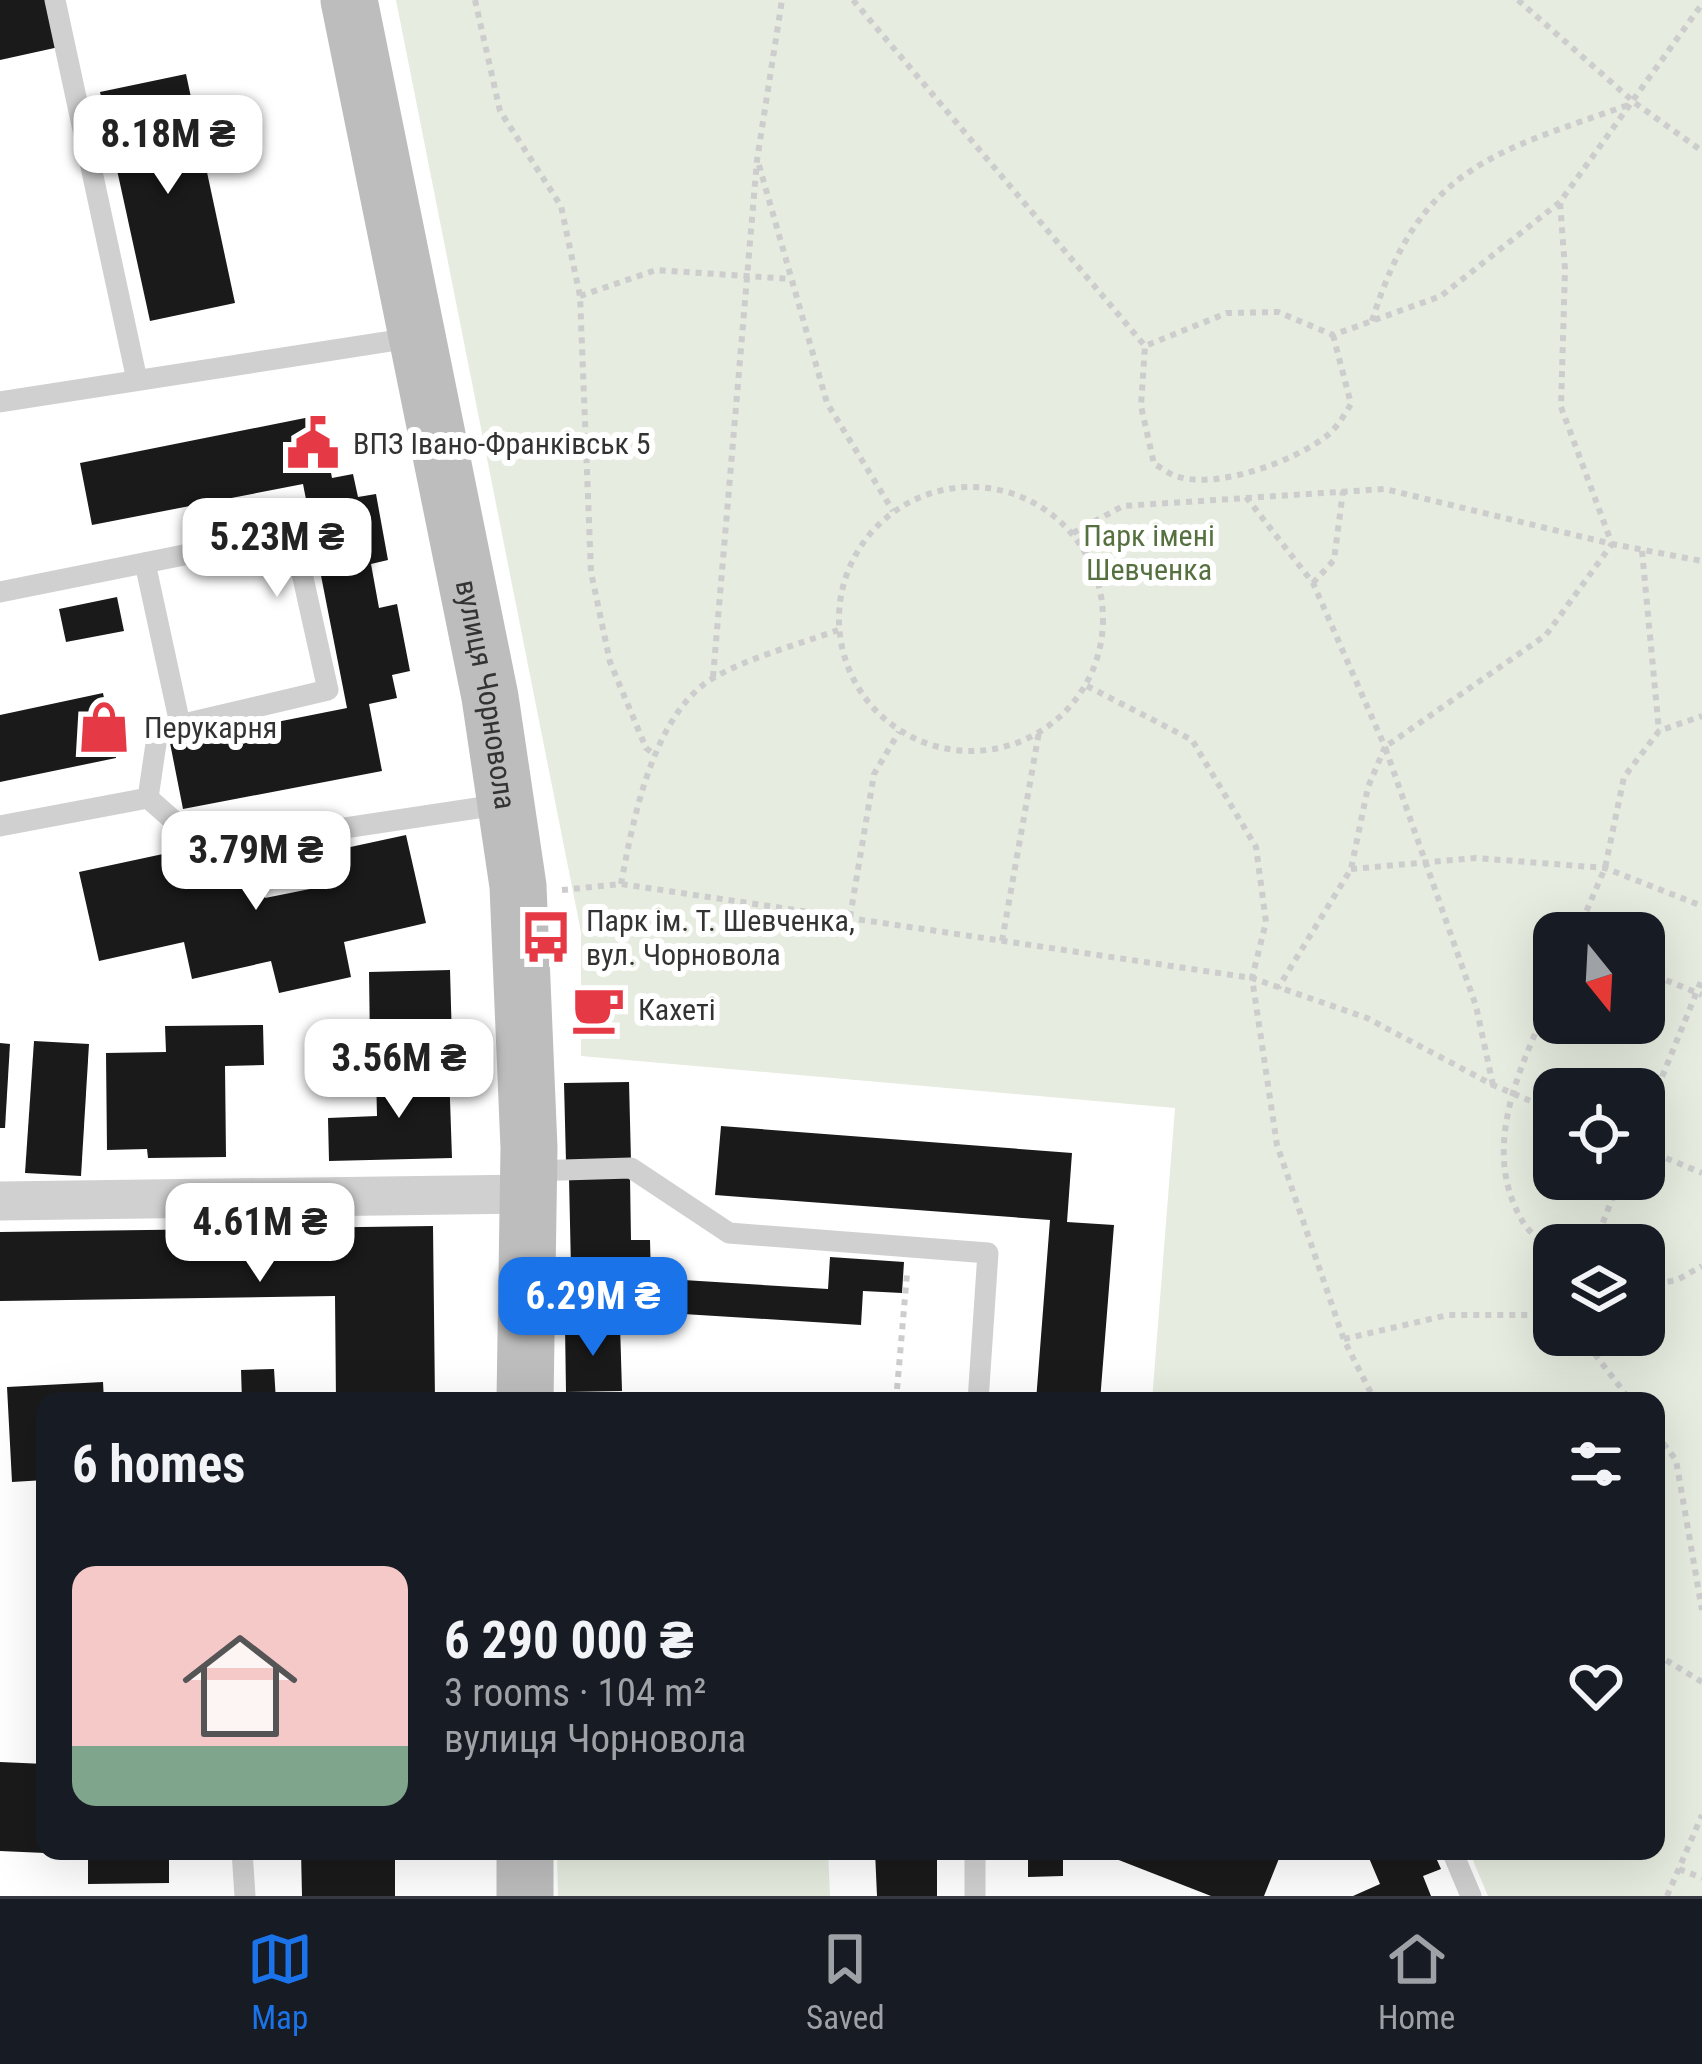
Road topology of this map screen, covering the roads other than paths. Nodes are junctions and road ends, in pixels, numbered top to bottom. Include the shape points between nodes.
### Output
1 (55, 0) edge
2 (349, 0) edge
3 (417, 337) junction
4 (137, 380) junction
5 (0, 402) edge
6 (146, 563) junction
7 (0, 592) edge
8 (180, 724) junction
9 (148, 798) junction
10 (505, 804) junction
11 (0, 826) edge
12 (529, 1183) junction
13 (0, 1201) edge
14 (525, 1392) edge
15 (980, 1392) edge
16 (243, 1860) edge
17 (525, 1860) edge
18 (975, 1860) edge
19 (1456, 1860) edge
20 (245, 1896) edge
21 (525, 1896) edge
22 (975, 1896) edge
23 (1471, 1896) edge

1 - 4 lane
2 - 3 main road, вулиця Чорновола
3 - 4 lane
3 - 10 main road, вулиця Чорновола
4 - 5 lane
6 - 7 lane
6 - 8 lane
6 - 8 lane via 293,532 328,689
8 - 9 lane via 158,730
9 - 10 lane via 190,835 245,844
9 - 11 lane
10 - 12 main road, вулиця Чорновола via 518,886
12 - 13 street
12 - 14 main road, вулиця Чорновола
12 - 15 lane via 632,1168 729,1233 988,1253
16 - 20 lane
17 - 21 main road
18 - 22 lane
19 - 23 lane

